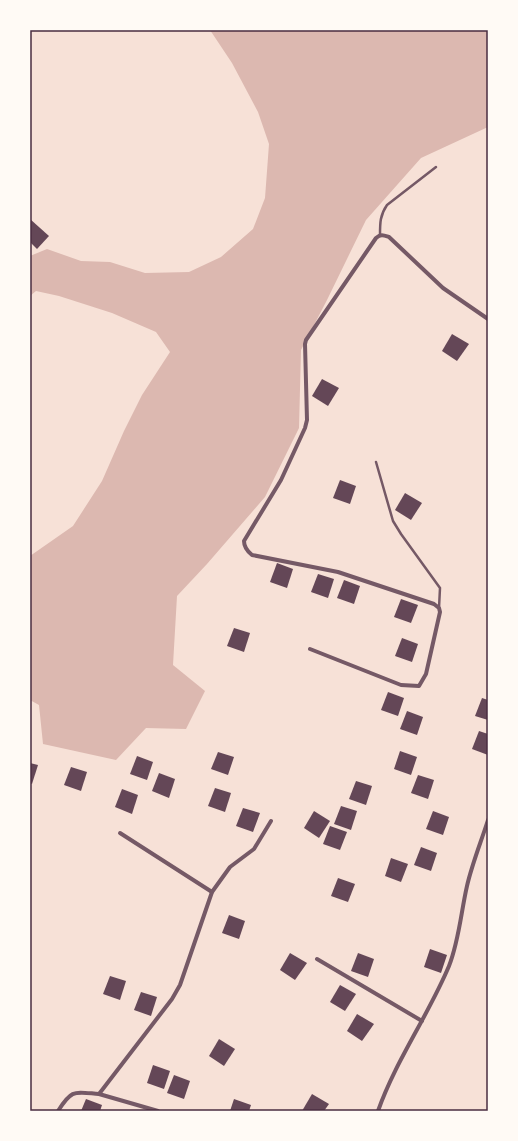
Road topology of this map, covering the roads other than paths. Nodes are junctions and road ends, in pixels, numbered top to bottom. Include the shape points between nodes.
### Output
1 (436, 167) dead end
2 (380, 235) junction
3 (488, 319) edge
4 (376, 462) dead end
5 (438, 608) junction
6 (310, 649) dead end
7 (488, 820) edge
8 (271, 822) dead end
9 (120, 833) dead end
10 (212, 892) junction
11 (317, 959) dead end
12 (422, 1021) junction
13 (99, 1094) junction
14 (58, 1111) edge
15 (158, 1111) edge
16 (378, 1111) edge

1 - 2 lane via 383,212 380,218
2 - 3 street via 389,237 442,288
2 - 5 street via 306,340 305,428 281,480 244,540 244,546 252,555 338,572 434,604
4 - 5 lane via 393,521 440,588
5 - 6 street via 440,612 426,674 419,686 401,685
7 - 12 street via 467,885 449,965
8 - 10 street via 254,849 230,867
9 - 10 street
10 - 13 street via 177,992
11 - 12 street
12 - 16 street via 394,1071
13 - 14 street via 76,1092 66,1098
13 - 15 street

